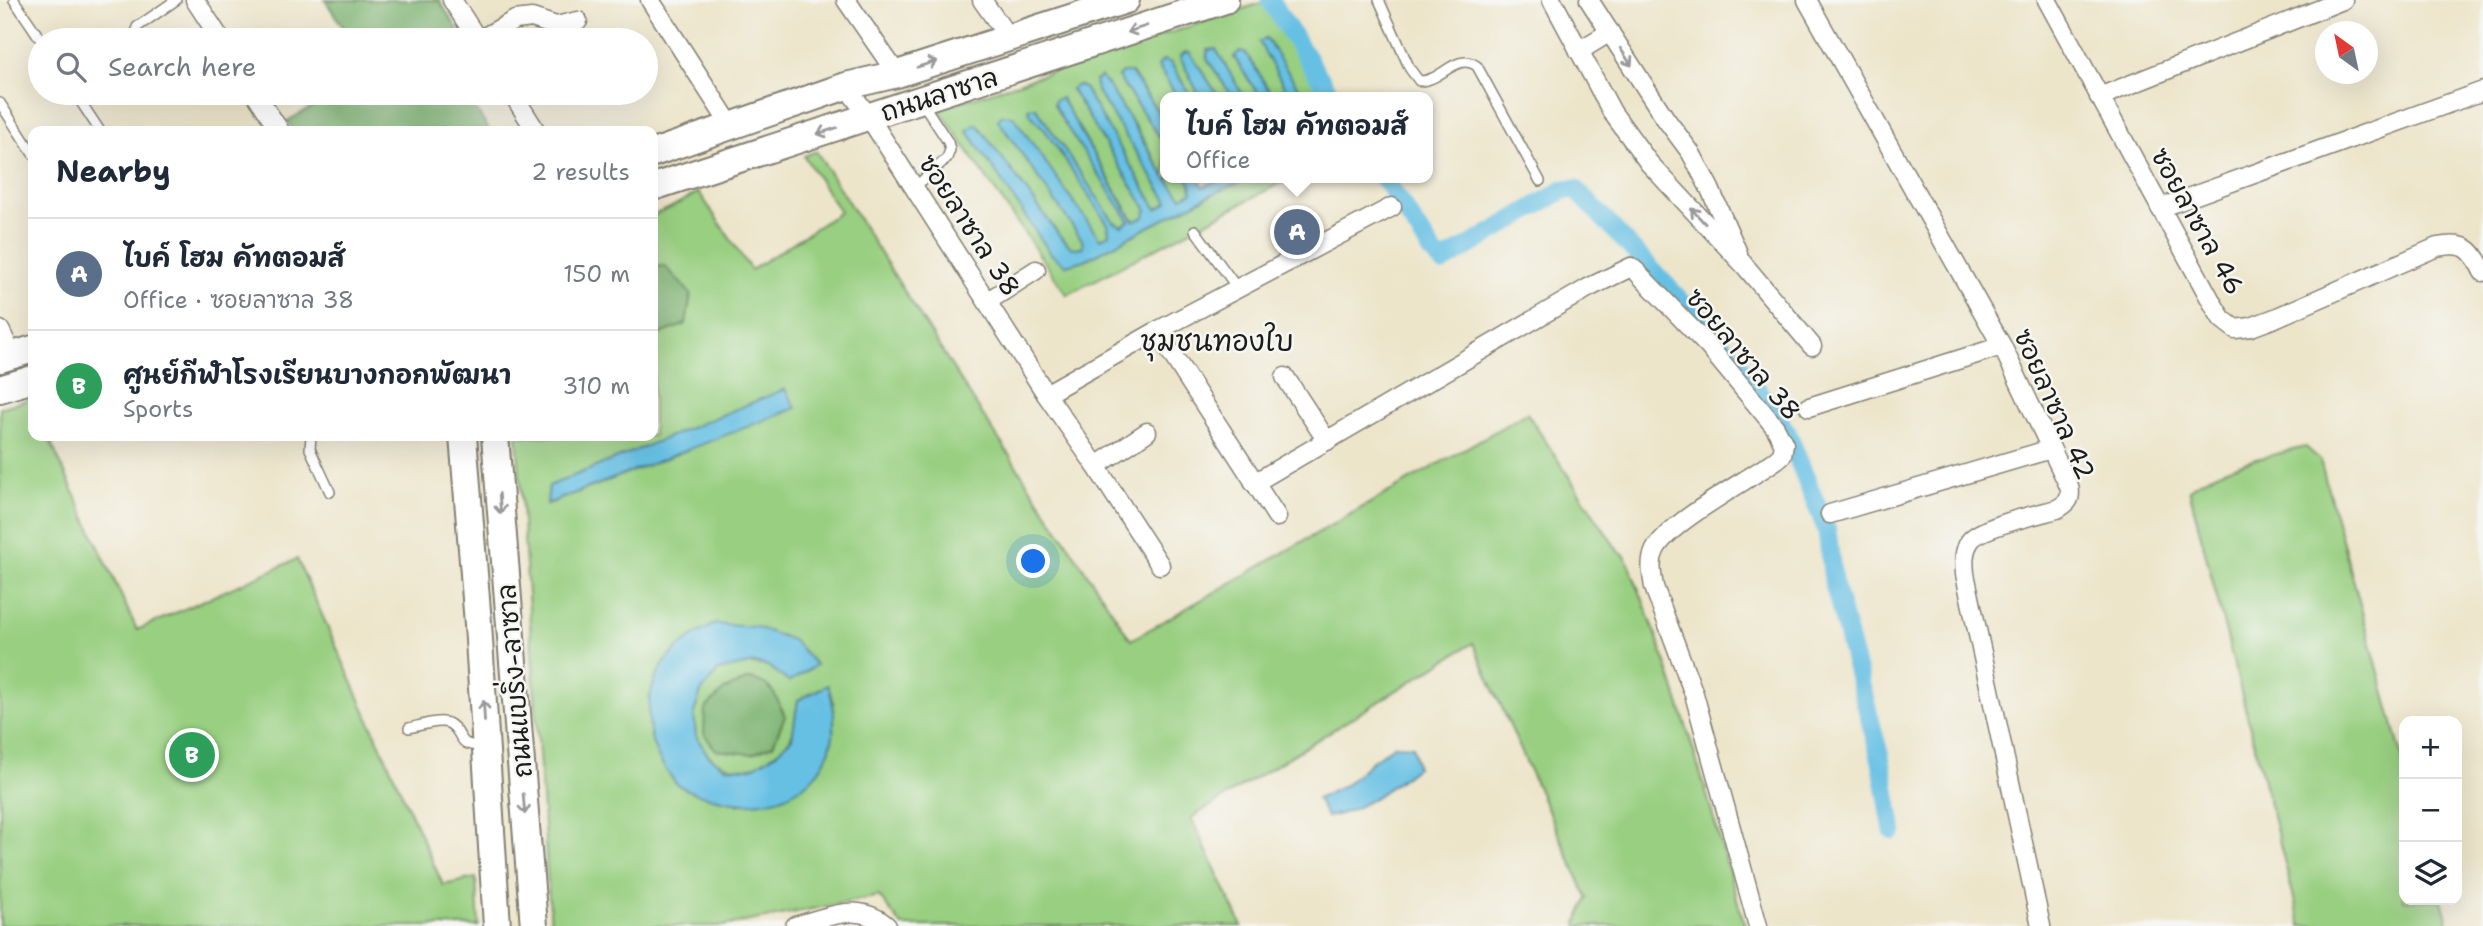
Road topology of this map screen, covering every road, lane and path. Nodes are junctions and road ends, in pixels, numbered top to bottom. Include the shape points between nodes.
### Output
1 (14, 0) edge
2 (176, 0) edge
3 (195, 0) edge
4 (452, 0) edge
5 (650, 0) edge
6 (846, 0) edge
7 (982, 0) edge
8 (1126, 0) edge
9 (1225, 0) edge
10 (1379, 0) edge
11 (1552, 0) edge
12 (1590, 0) edge
13 (1807, 0) edge
14 (2047, 0) edge
15 (2343, 0) edge
16 (578, 21) dead end
17 (137, 27) dead end
18 (33, 28) edge
19 (213, 28) edge
20 (470, 28) edge
21 (500, 28) edge
22 (1609, 32) junction
23 (1008, 37) junction
24 (1579, 51) junction
25 (897, 74) junction
26 (846, 86) junction
27 (2483, 91) edge
28 (2099, 97) junction
29 (920, 100) junction
30 (0, 103) edge
31 (83, 105) edge
32 (263, 105) edge
33 (520, 105) edge
34 (869, 117) junction
35 (743, 122) junction
36 (97, 126) edge
37 (277, 126) edge
38 (533, 126) edge
39 (28, 146) edge
40 (768, 150) junction
41 (658, 151) edge
42 (1540, 181) dead end
43 (658, 185) edge
44 (915, 187) junction
45 (1392, 207) dead end
46 (2160, 208) junction
47 (1195, 230) dead end
48 (1745, 267) junction
49 (1036, 270) dead end
50 (2483, 272) edge
51 (1238, 289) junction
52 (988, 301) junction
53 (0, 330) edge
54 (1157, 331) junction
55 (1812, 346) dead end
56 (2002, 346) junction
57 (15, 354) edge
58 (1285, 377) dead end
59 (28, 381) edge
60 (0, 389) edge
61 (1046, 394) junction
62 (1809, 407) dead end
63 (1147, 432) dead end
64 (311, 441) edge
65 (463, 441) edge
66 (495, 441) edge
67 (1327, 441) junction
68 (2051, 449) junction
69 (1096, 466) junction
70 (1254, 483) junction
71 (330, 492) dead end
72 (1830, 514) dead end
73 (1277, 517) dead end
74 (1160, 565) dead end
75 (409, 728) dead end
76 (486, 745) junction
77 (497, 926) edge
78 (534, 926) edge
79 (795, 926) edge
80 (887, 926) edge
81 (1758, 926) edge
82 (2041, 926) edge

1 - 18 lane
2 - 17 lane
3 - 19 street
4 - 20 street
5 - 35 street
6 - 25 street
7 - 23 street
8 - 23 street, ถนนลาซาล
9 -> 29 street, ถนนลาซาล
10 - 42 lane via 1419,80 1434,78 1462,61 1477,66
11 - 24 street
12 - 22 street
13 - 56 street, ซอยลาซาล 42
14 - 28 street, ซอยลาซาล 46
15 - 28 street
16 - 21 street via 556,26 532,18
22 - 24 street
22 -> 48 street via 1691,153
25 -> 23 street, ถนนลาซาล
48 -> 24 street via 1649,163 1612,112
25 - 26 street, ถนนลาซาล
26 - 34 street, ซอยลาซาล 38
26 - 35 street, ถนนลาซาล
27 - 46 street
28 - 46 street, ซอยลาซาล 46
29 - 34 street, ถนนลาซาล
29 - 44 lane via 950,150
30 - 39 lane
31 - 36 lane
32 - 37 street
33 - 38 street
34 -> 40 street, ถนนลาซาล
34 - 44 street, ซอยลาซาล 38
35 - 40 street
35 - 41 street, ถนนลาซาล
40 - 43 street, ถนนลาซาล
44 - 52 street, ซอยลาซาล 38
45 - 51 street
46 - 50 street, ซอยลาซาล 46 via 2218,313 2235,329 2275,318 2437,247 2467,247
47 - 51 lane
48 - 55 street
49 - 52 street
51 - 54 street
52 - 61 street, ซอยลาซาล 38
53 - 57 street
54 - 61 street
54 - 70 street
56 - 62 street
56 - 68 street, ซอยลาซาล 42
58 - 67 street
59 - 60 street
61 - 69 street, ซอยลาซาล 38
63 - 69 street
64 - 71 lane
76 -> 65 street, ถนนแบริ่ง-ลาซาล
66 -> 78 street, ถนนแบริ่ง-ลาซาล
67 - 70 street, ซอยลาซาล 38
67 - 81 street, ซอยลาซาล 38 via 1631,267 1709,347 1776,427 1784,444 1782,455 1670,530 1654,551 1651,569 1694,694
68 - 72 street
68 - 82 street, ซอยลาซาล 42 via 2069,486 2067,503 1989,529 1970,540 1964,557
69 - 74 street, ซอยลาซาล 38
70 - 73 street
75 - 76 lane via 445,722 464,743
76 - 77 street, ถนนแบริ่ง-ลาซาล
79 - 80 street via 850,911 875,916

